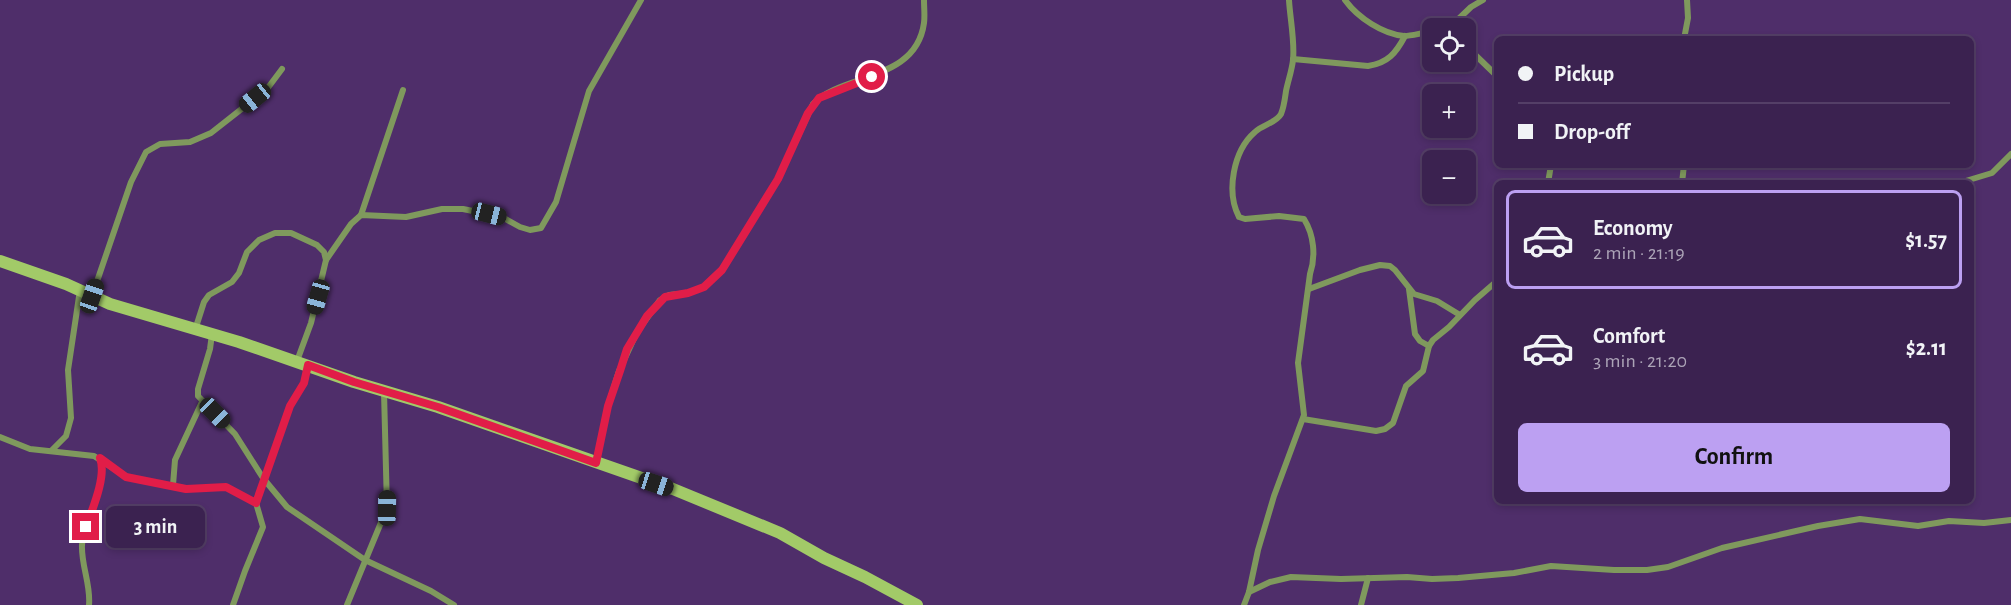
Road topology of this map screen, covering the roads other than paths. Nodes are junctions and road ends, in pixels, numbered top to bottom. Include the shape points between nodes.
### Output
1 (641, 0) edge
2 (924, 0) edge
3 (1289, 0) edge
4 (1346, 0) edge
5 (1483, 0) edge
6 (1687, 0) edge
7 (1459, 18) edge
8 (1422, 33) edge
9 (1405, 36) junction
10 (1685, 36) edge
11 (1476, 56) edge
12 (1293, 59) junction
13 (282, 69) dead end
14 (1494, 73) edge
15 (403, 90) dead end
16 (2011, 154) edge
17 (1970, 180) edge
18 (361, 215) junction
19 (326, 260) junction
20 (0, 261) edge
21 (1494, 284) edge
22 (1308, 289) junction
23 (1409, 289) junction
24 (80, 290) junction
25 (92, 296) junction
26 (1460, 315) junction
27 (195, 330) junction
28 (212, 334) junction
29 (1430, 346) junction
30 (303, 363) junction
31 (384, 391) junction
32 (202, 402) junction
33 (1303, 419) junction
34 (0, 437) edge
35 (52, 450) junction
36 (100, 458) junction
37 (596, 463) junction
38 (263, 478) junction
39 (173, 485) junction
40 (256, 503) junction
41 (2011, 520) edge
42 (370, 550) junction
43 (365, 560) junction
44 (377, 566) junction
45 (1368, 578) junction
46 (1249, 592) junction
47 (89, 605) edge
48 (233, 605) edge
49 (347, 605) edge
50 (454, 605) edge
51 (917, 605) edge
52 (1244, 605) edge
53 (1361, 605) edge

1 - 18 street via 589,91 556,202 541,228 530,230 502,217 463,209 442,209 406,218
2 - 37 street via 924,24 919,38 902,59 888,70 829,93 813,104 773,189 716,278 697,290 665,297 647,316 627,349 608,406
3 - 12 street
4 - 9 street via 1367,21
5 - 7 street
6 - 10 street
8 - 9 street
9 - 12 street via 1391,58 1375,65
11 - 14 street
12 - 22 street via 1281,115 1252,134 1237,160 1233,194 1239,217 1304,219 1314,255
13 - 25 street via 267,89 211,133 190,142 160,144 148,150 131,182
15 - 18 street
16 - 17 street via 1988,175
18 - 19 street
19 - 27 street via 317,245 291,233 275,233 259,240 247,252 232,282 204,302
19 - 30 street
20 - 24 street
21 - 26 street
22 - 23 street via 1360,270 1390,266
22 - 33 street via 1298,363
23 - 26 street
23 - 29 street via 1416,334
24 - 25 street
24 - 35 street via 68,370 71,418 66,436
25 - 27 street
26 - 29 street
27 - 28 street
28 - 30 street
28 - 32 street via 198,389
29 - 33 street via 1425,367 1406,386 1390,426 1376,431
30 - 31 street
30 - 38 street via 304,383 290,406
31 - 37 street
31 - 42 street via 387,508
32 - 38 street via 235,434
32 - 39 street via 175,460
33 - 46 street via 1274,496
34 - 35 street via 30,449
35 - 36 street
36 - 39 street via 126,477
36 - 47 street via 95,504 82,547
37 - 51 street via 770,529
38 - 40 street
38 - 43 street via 287,507
39 - 40 street via 186,489 226,487
40 - 48 street via 264,527
41 - 45 street via 1948,520 1918,526 1850,520 1722,548 1668,567 1634,571 1551,566 1458,578
42 - 43 street
42 - 44 street
43 - 44 street
43 - 49 street
44 - 50 street
45 - 46 street via 1291,578
45 - 53 street
46 - 52 street

